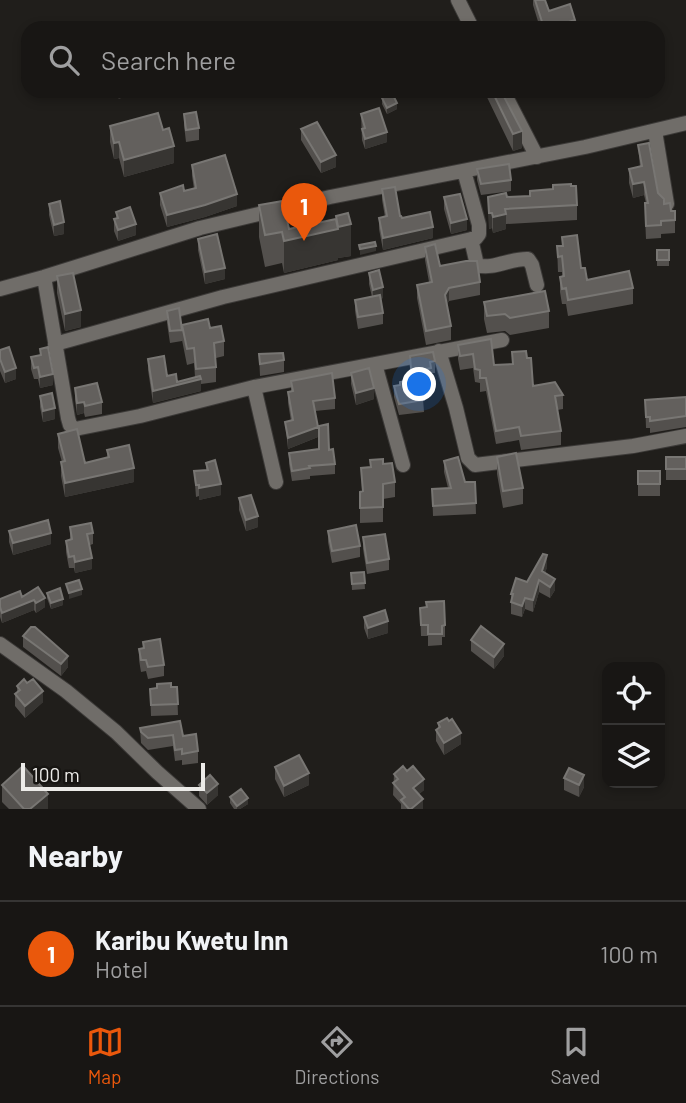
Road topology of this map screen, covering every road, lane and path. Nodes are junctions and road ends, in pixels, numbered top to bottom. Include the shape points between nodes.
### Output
1 (458, 0) edge
2 (468, 21) edge
3 (507, 98) edge
4 (686, 124) edge
5 (655, 131) junction
6 (537, 157) junction
7 (464, 172) junction
8 (667, 204) edge
9 (471, 239) junction
10 (44, 277) junction
11 (537, 285) dead end
12 (0, 289) edge
13 (502, 340) dead end
14 (55, 344) junction
15 (439, 351) junction
16 (375, 364) junction
17 (254, 387) junction
18 (686, 436) edge
19 (403, 465) dead end
20 (276, 482) dead end
21 (0, 644) edge
22 (199, 809) edge

1 - 2 street
3 - 6 street
4 - 5 street
5 - 6 street
5 - 8 street
6 - 7 street
7 - 9 street via 480,225 479,236
7 - 10 street via 200,228
9 - 11 street via 477,265 528,259
9 - 14 street
10 - 12 street
10 - 14 street
13 - 15 street
14 - 17 street via 68,418 75,429
15 - 16 street
15 - 18 street via 468,458 475,465
16 - 17 street
16 - 19 street
17 - 20 street
21 - 22 street via 116,732

